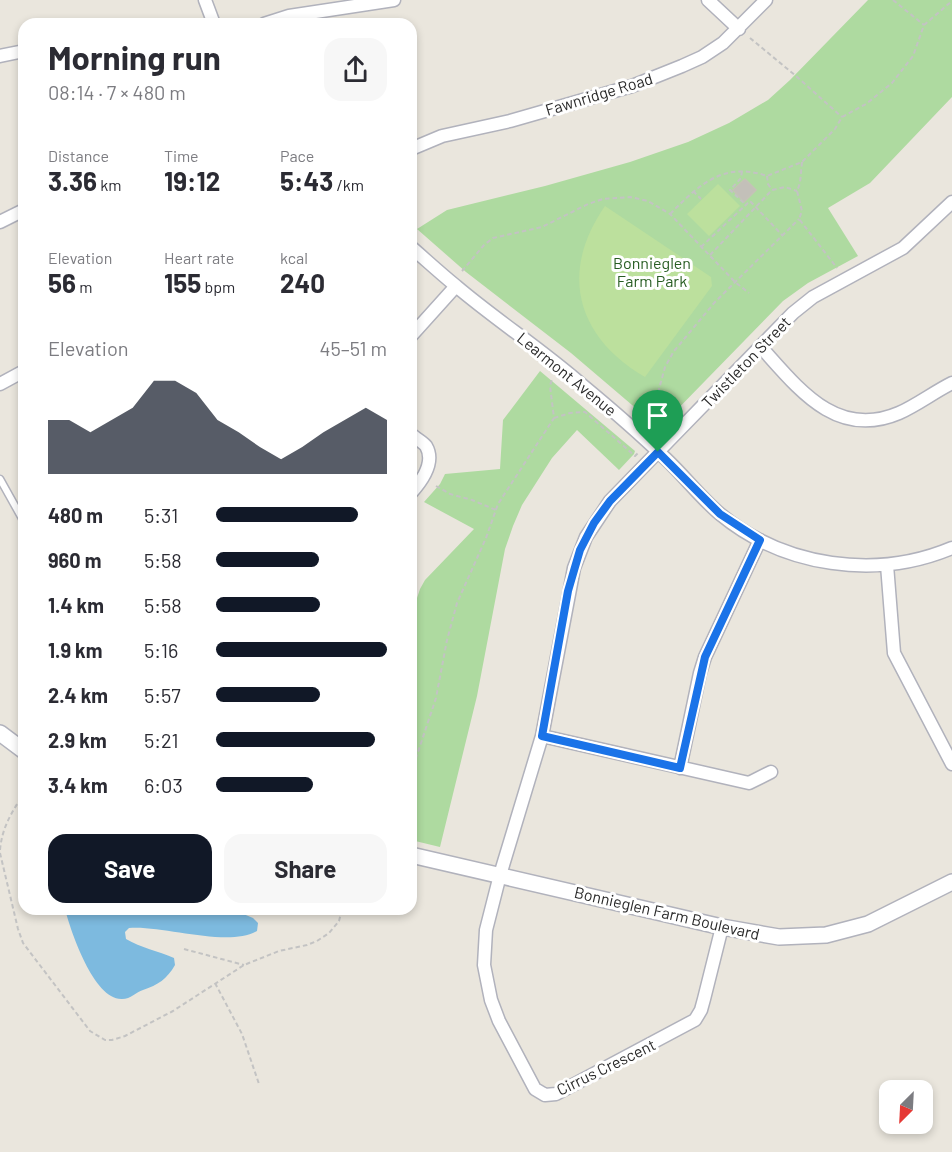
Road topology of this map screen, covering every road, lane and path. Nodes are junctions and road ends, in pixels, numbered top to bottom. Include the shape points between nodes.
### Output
1 (205, 0) edge
2 (394, 0) edge
3 (708, 0) edge
4 (766, 0) edge
5 (893, 0) edge
6 (952, 2) edge
7 (212, 18) edge
8 (283, 18) edge
9 (924, 25) junction
10 (739, 29) junction
11 (750, 38) dead end
12 (18, 52) edge
13 (0, 56) edge
14 (842, 117) junction
15 (417, 147) edge
16 (802, 162) junction
17 (742, 171) junction
18 (767, 176) junction
19 (772, 190) junction
20 (693, 191) junction
21 (797, 191) junction
22 (701, 199) dead end
23 (952, 202) edge
24 (746, 205) junction
25 (756, 208) junction
26 (18, 213) edge
27 (670, 214) junction
28 (799, 219) junction
29 (0, 222) edge
30 (727, 224) junction
31 (734, 230) junction
32 (782, 234) junction
33 (701, 247) junction
34 (417, 252) edge
35 (710, 255) junction
36 (837, 268) dead end
37 (462, 271) dead end
38 (735, 282) junction
39 (456, 286) junction
40 (749, 293) dead end
41 (417, 329) edge
42 (760, 346) junction
43 (18, 374) edge
44 (552, 379) dead end
45 (952, 383) edge
46 (0, 384) edge
47 (554, 418) junction
48 (659, 430) dead end
49 (417, 439) edge
50 (658, 452) junction
51 (638, 453) dead end
52 (0, 479) edge
53 (436, 486) dead end
54 (417, 487) edge
55 (496, 510) junction
56 (18, 511) edge
57 (760, 540) junction
58 (952, 548) edge
59 (887, 565) junction
60 (0, 733) edge
61 (542, 736) junction
62 (18, 746) edge
63 (417, 755) edge
64 (952, 764) edge
65 (680, 768) junction
66 (771, 772) dead end
67 (18, 802) edge
68 (0, 851) edge
69 (417, 856) edge
70 (500, 875) junction
71 (952, 882) edge
72 (340, 915) edge
73 (722, 927) junction
74 (184, 949) dead end
75 (244, 965) junction
76 (215, 983) junction
77 (259, 1084) dead end

1 - 7 street
2 - 8 street
3 - 10 street
4 - 10 street, Fawnridge Road
5 - 9 path
6 - 9 path
9 - 14 path via 913,56 892,83
10 - 15 street, Fawnridge Road via 702,57 632,86 510,122 442,136
11 - 14 path
12 - 13 street
14 - 16 path
16 - 18 path
16 - 21 path
17 - 18 path
17 - 20 path via 715,176
17 - 24 path via 730,190
18 - 19 path
19 - 21 path via 785,187
19 - 25 path
20 - 22 path
20 - 27 path
21 - 28 path via 802,211
23 - 42 street, Twistleton Street via 903,248 813,297
24 - 25 path via 750,201
24 - 30 path
25 - 31 path
25 - 32 path
26 - 29 street
27 - 33 path
27 - 37 path via 648,201 603,199 542,227 493,238
28 - 32 path
28 - 36 path
30 - 31 path
30 - 33 path
31 - 35 path
32 - 38 path
33 - 35 path
34 - 39 street, Learmont Avenue
35 - 38 path
38 - 40 path
38 - 48 path via 665,367 659,389
39 - 41 street
39 - 50 street, Learmont Avenue via 569,374
42 - 45 street via 815,404 854,420 899,413
42 - 50 street, Twistleton Street
43 - 46 street
44 - 47 path
47 - 51 path via 585,412 635,456
47 - 55 path
49 - 54 street via 426,446 429,458 427,471
50 - 57 street, Learmont Avenue via 720,514
50 - 61 street, Twistleton Street via 610,501 580,550 568,591
52 - 56 lane
53 - 55 path
55 - 63 path via 457,603 436,698
57 - 59 street, Learmont Avenue via 816,561
57 - 65 street via 705,657
58 - 59 street, Learmont Avenue
59 - 64 street via 896,660
60 - 62 street
61 - 65 street
61 - 70 street, Twistleton Street
65 - 66 street via 749,783
67 - 68 path via 8,818
68 - 76 path via 23,943 90,1031 100,1038 125,1036
69 - 70 street, Bonnieglen Farm Boulevard
70 - 73 street, Bonnieglen Farm Boulevard
70 - 73 street, Cirrus Crescent via 486,930 486,981 499,1021 535,1089 545,1095 570,1088 695,1020
71 - 73 street, Bonnieglen Farm Boulevard via 881,919 840,932 779,937
72 - 75 path via 329,933 317,941
74 - 75 path
75 - 76 path
76 - 77 path via 242,1034

